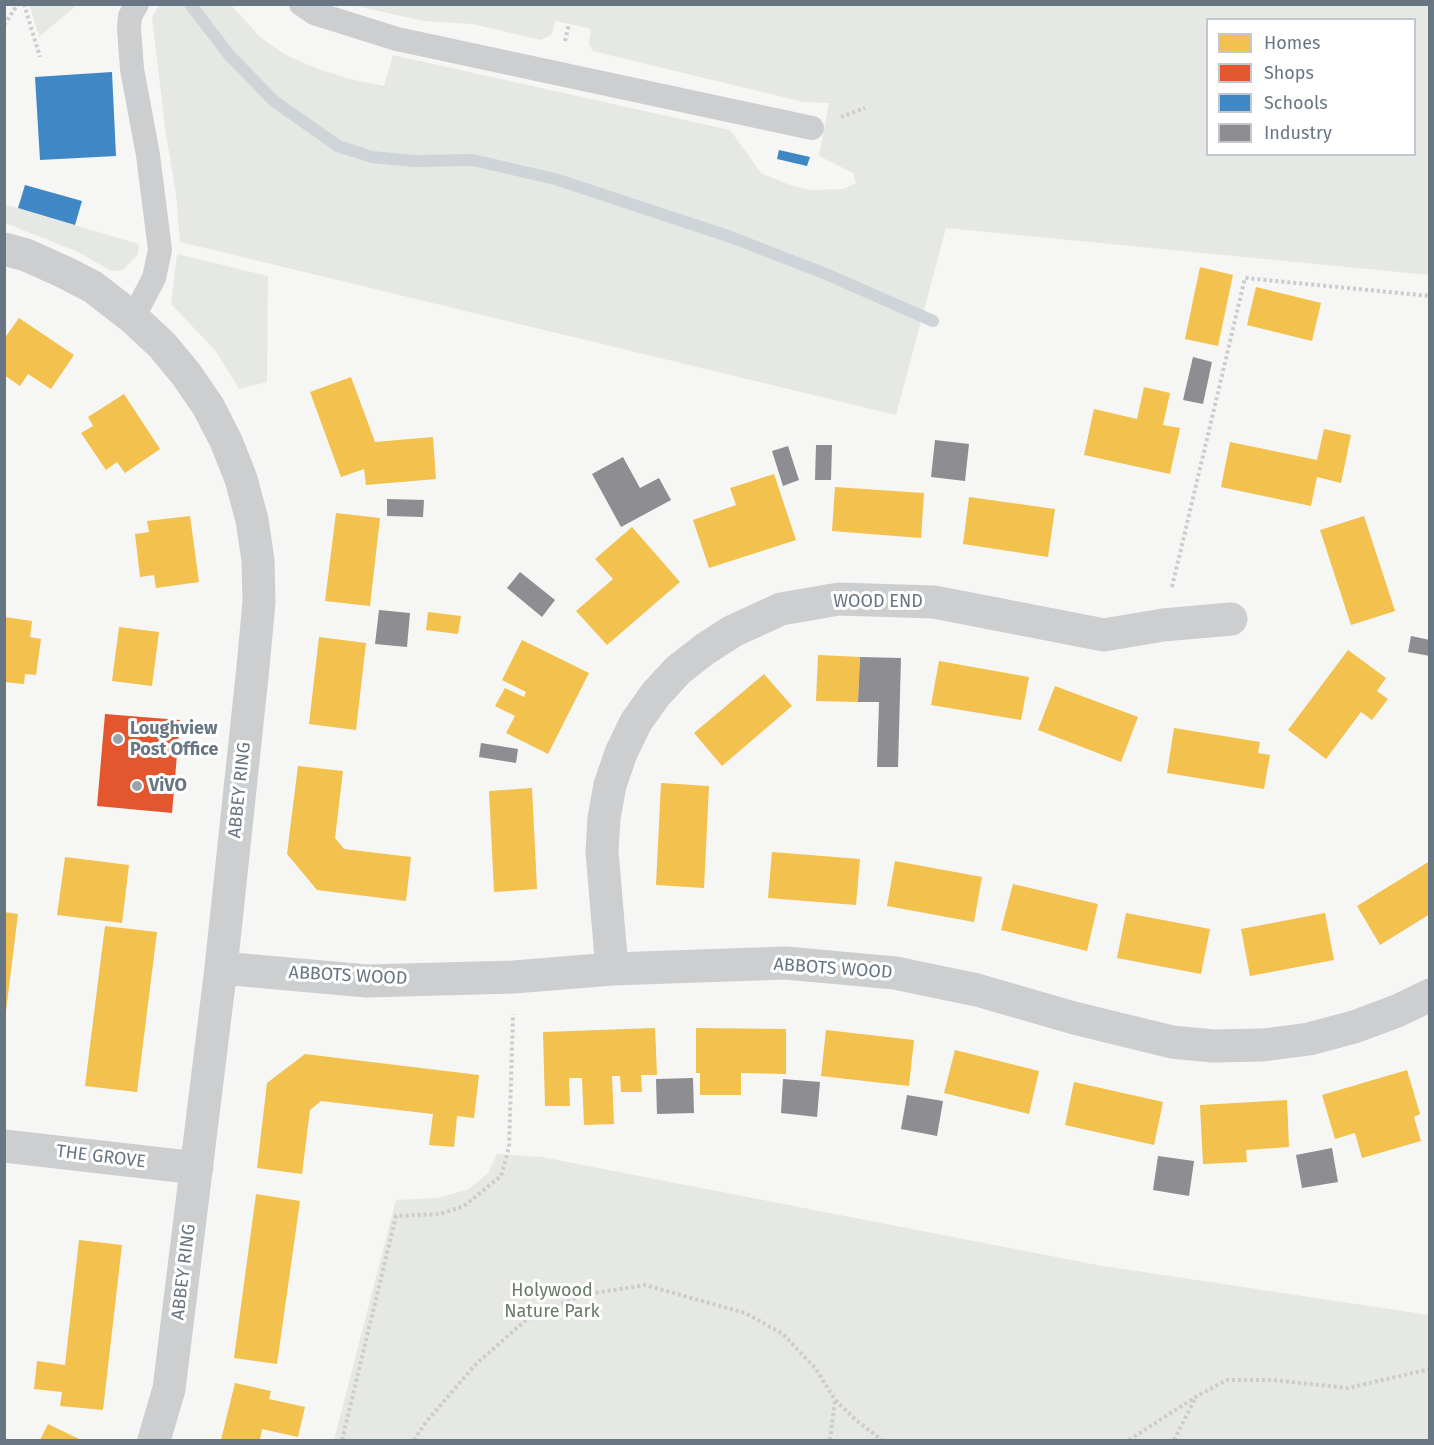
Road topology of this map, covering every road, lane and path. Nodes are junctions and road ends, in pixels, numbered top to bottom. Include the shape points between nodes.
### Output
1 (18, 4) edge
2 (24, 4) edge
3 (137, 4) edge
4 (301, 4) edge
5 (4, 25) edge
6 (40, 57) dead end
7 (812, 128) dead end
8 (4, 249) edge
9 (1430, 296) edge
10 (133, 318) junction
11 (1231, 619) dead end
12 (1163, 625) junction
13 (220, 968) junction
14 (612, 969) junction
15 (514, 977) junction
16 (1430, 995) edge
17 (4, 1146) edge
18 (197, 1168) junction
19 (1430, 1369) edge
20 (1197, 1396) junction
21 (835, 1400) junction
22 (154, 1440) edge
23 (342, 1440) edge
24 (414, 1440) edge
25 (830, 1440) edge
26 (882, 1440) edge
27 (1129, 1440) edge
28 (1174, 1440) edge

1 - 5 path
2 - 6 path
3 - 10 lane via 130,16 132,69 160,250 153,278
4 - 7 lane via 314,13 397,39
8 - 10 street, ABBEY RING via 26,255 93,287
9 - 12 path via 1245,278
10 - 13 street, ABBEY RING via 162,345 208,406 242,479 258,561 255,645
11 - 12 street, WOOD END
12 - 14 street, WOOD END via 1104,635 934,602 839,599 781,609 705,649 678,670 636,722 610,785 603,852
13 - 15 street, ABBOTS WOOD via 367,981
13 - 18 street, ABBEY RING
14 - 15 street, ABBOTS WOOD
14 - 16 street, ABBOTS WOOD via 786,963 895,974 977,990 1172,1042 1213,1046 1263,1045 1309,1038 1354,1027
15 - 23 path via 509,1147 501,1176 464,1206 440,1214 396,1216
17 - 18 street, THE GROVE
18 - 22 street, ABBEY RING via 169,1389
19 - 20 path via 1348,1388 1227,1380
20 - 27 path
20 - 28 path
21 - 24 path via 816,1369 783,1334 745,1313 645,1286 582,1294 525,1321 475,1365
21 - 25 path
21 - 26 path

